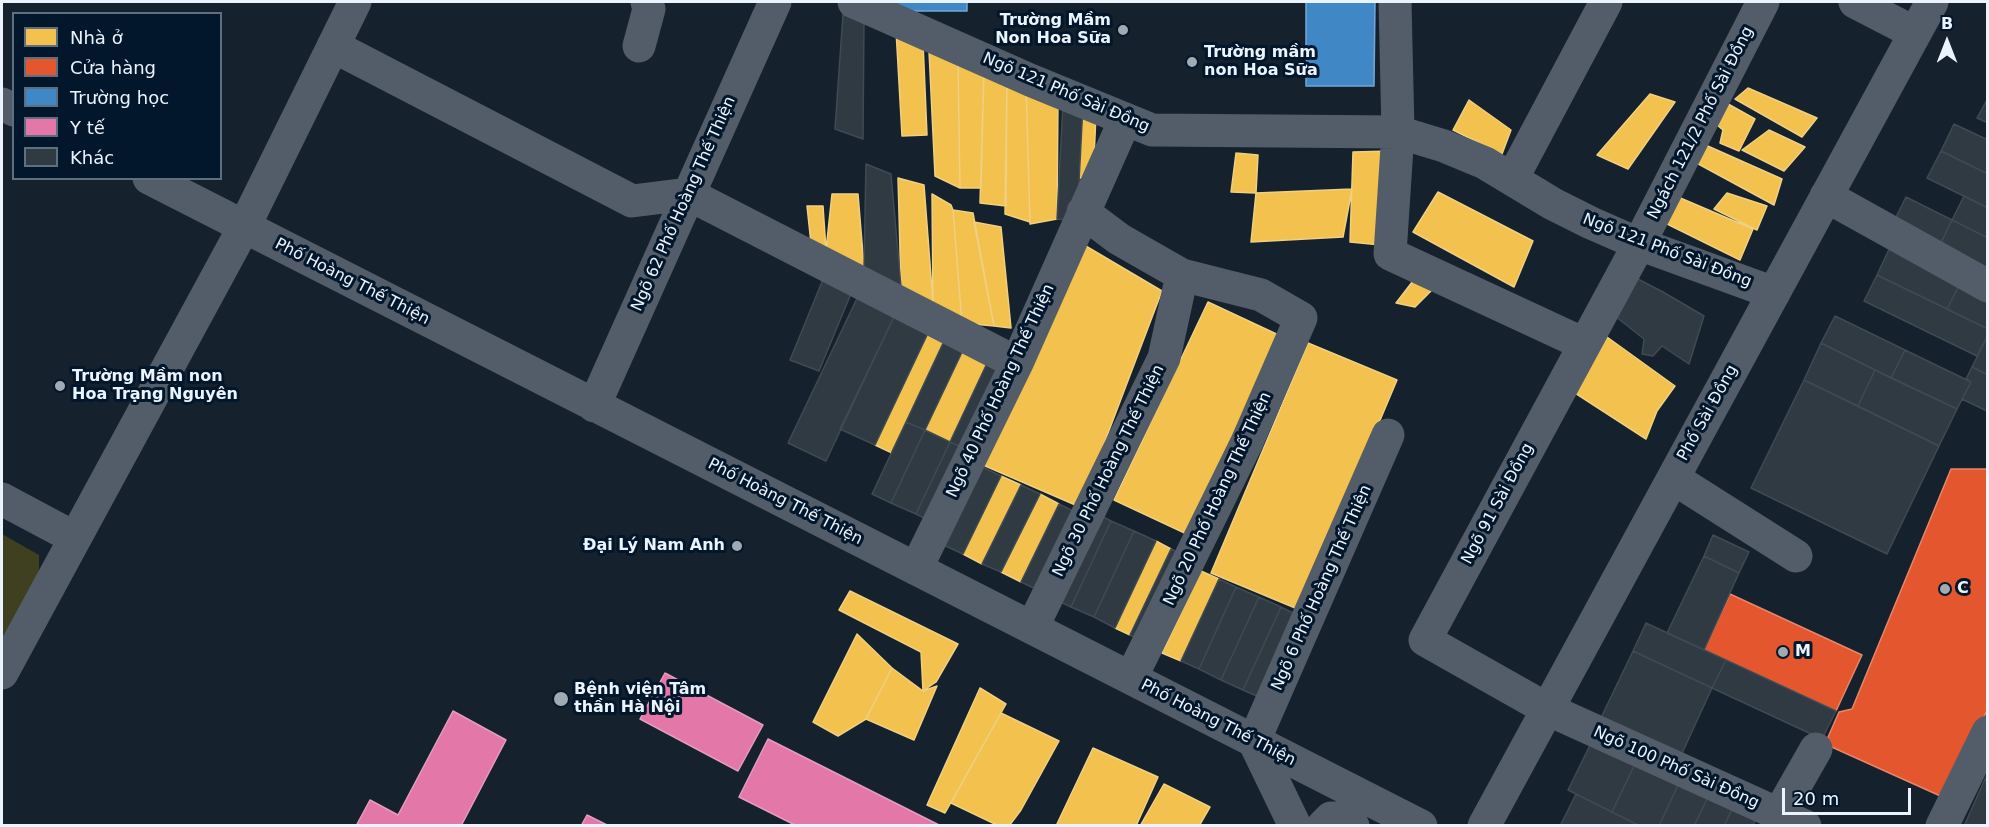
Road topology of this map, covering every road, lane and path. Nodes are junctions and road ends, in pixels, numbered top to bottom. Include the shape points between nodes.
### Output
1 (356, 2) edge
2 (647, 2) edge
3 (775, 2) edge
4 (854, 2) edge
5 (1395, 2) edge
6 (1606, 2) edge
7 (1763, 2) edge
8 (1855, 2) edge
9 (1932, 2) edge
10 (1915, 33) junction
11 (333, 46) junction
12 (639, 46) dead end
13 (1125, 120) junction
14 (1398, 132) junction
15 (1512, 179) junction
16 (153, 180) edge
17 (687, 194) junction
18 (1826, 196) junction
19 (1083, 212) junction
20 (244, 226) junction
21 (1639, 244) junction
22 (1182, 275) junction
23 (1988, 286) edge
24 (1774, 292) junction
25 (1584, 344) junction
26 (1017, 363) junction
27 (594, 406) junction
28 (1389, 435) dead end
29 (1673, 478) junction
30 (2, 499) edge
31 (75, 538) junction
32 (1796, 556) dead end
33 (916, 569) junction
34 (1032, 628) junction
35 (2, 673) edge
36 (1131, 678) junction
37 (1547, 709) junction
38 (1988, 732) edge
39 (1254, 741) junction
40 (1816, 749) dead end
41 (1792, 820) edge
42 (1295, 825) edge
43 (1323, 825) edge
44 (1353, 825) edge
45 (1421, 825) edge
46 (1484, 825) edge
47 (1942, 825) edge

1 - 11 street
2 - 12 street via 649,9
3 - 17 street, Ngõ 62 Phố Hoàng Thế Thiện
4 - 13 street, Ngõ 121 Phố Sài Đồng
5 - 14 street
6 - 15 street
7 - 21 street, Ngách 121/2 Phố Sài Đồng
8 - 10 street
9 - 10 street, Phố Sài Đồng
10 - 18 street, Phố Sài Đồng
11 - 17 street via 632,201
11 - 20 street
13 - 14 street, Ngõ 121 Phố Sài Đồng via 1152,130
13 - 19 street, Ngõ 40 Phố Hoàng Thế Thiện
14 - 15 street, Ngõ 121 Phố Sài Đồng via 1444,146
14 - 25 street via 1390,255
15 - 21 street, Ngõ 121 Phố Sài Đồng via 1553,204
16 - 20 street, Phố Hoàng Thế Thiện
17 - 26 street
17 - 27 street, Ngõ 62 Phố Hoàng Thế Thiện
18 - 23 street
18 - 24 street, Phố Sài Đồng
19 - 22 street via 1119,239
19 - 26 street, Ngõ 40 Phố Hoàng Thế Thiện
20 - 27 street, Phố Hoàng Thế Thiện
20 - 31 street
21 - 24 street, Ngõ 121 Phố Sài Đồng
21 - 25 street, Ngõ 91 Sài Đồng
22 - 34 street, Ngõ 30 Phố Hoàng Thế Thiện via 1164,358
22 - 36 street, Ngõ 20 Phố Hoàng Thế Thiện via 1261,295 1301,318 1247,442
24 - 29 street, Phố Sài Đồng
25 - 37 street, Ngõ 91 Sài Đồng via 1425,640
26 - 33 street, Ngõ 40 Phố Hoàng Thế Thiện
27 - 33 street, Phố Hoàng Thế Thiện
28 - 39 street, Ngõ 6 Phố Hoàng Thế Thiện
29 - 32 street
29 - 37 street, Phố Sài Đồng
30 - 31 street
31 - 35 street
33 - 34 street, Phố Hoàng Thế Thiện
34 - 36 street, Phố Hoàng Thế Thiện
36 - 39 street, Phố Hoàng Thế Thiện
37 - 41 street, Ngõ 100 Phố Sài Đồng
37 - 46 street, Phố Sài Đồng
38 - 47 street
39 - 42 street
39 - 45 street, Phố Hoàng Thế Thiện
40 - 41 street
43 - 44 street via 1330,818 1337,818

